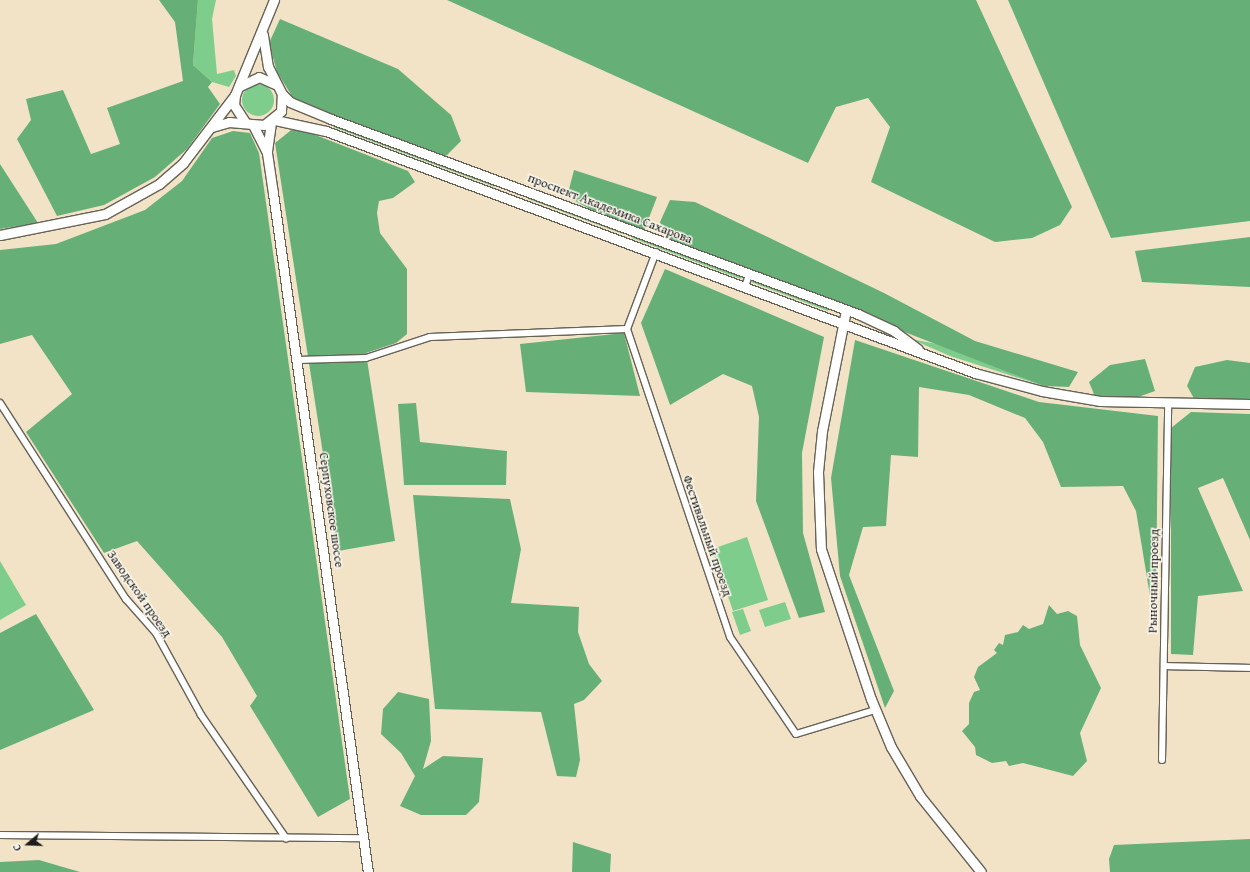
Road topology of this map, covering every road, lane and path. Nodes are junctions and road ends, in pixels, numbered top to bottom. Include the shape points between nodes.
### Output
1 (274, 0) edge
2 (263, 31) junction
3 (275, 84) junction
4 (236, 91) junction
5 (282, 94) junction
6 (331, 119) junction
7 (273, 121) junction
8 (249, 124) junction
9 (212, 127) junction
10 (326, 131) junction
11 (266, 153) junction
12 (525, 190) junction
13 (521, 202) junction
14 (629, 231) junction
15 (0, 235) edge
16 (626, 242) junction
17 (656, 252) junction
18 (749, 275) junction
19 (745, 287) junction
20 (846, 310) junction
21 (841, 325) junction
22 (627, 329) junction
23 (925, 355) junction
24 (297, 360) junction
25 (0, 403) edge
26 (1168, 403) junction
27 (1250, 404) edge
28 (1164, 666) junction
29 (1250, 668) edge
30 (875, 710) junction
31 (1162, 760) dead end
32 (0, 835) edge
33 (286, 838) junction
34 (363, 838) junction
35 (368, 872) edge
36 (980, 872) edge

1 - 2 street
2 - 3 street via 268,67
2 - 4 street
3 - 4 street via 259,77 247,80
3 - 5 street
4 - 8 street via 234,105
4 - 9 street
5 - 6 street, проспект Академика Сахарова via 290,102
5 - 7 street via 281,111
6 - 10 street
6 - 12 street, проспект Академика Сахарова
7 - 8 street
7 - 10 street, проспект Академика Сахарова
7 - 11 street
8 - 9 street
8 - 11 street
9 - 15 street via 183,163 131,202 78,222
10 - 13 street, проспект Академика Сахарова
11 - 24 street, Серпуховское шоссе
12 - 13 street
12 - 14 street, проспект Академика Сахарова
13 - 16 street, проспект Академика Сахарова
14 - 16 street
14 - 18 street, проспект Академика Сахарова
16 - 17 street, проспект Академика Сахарова
17 - 19 street, проспект Академика Сахарова
17 - 22 street
18 - 19 street
18 - 20 street, проспект Академика Сахарова
19 - 21 street, проспект Академика Сахарова
20 - 21 street
20 - 23 street, проспект Академика Сахарова via 894,331
21 - 23 street, проспект Академика Сахарова
21 - 30 street via 822,431 818,521 821,549 836,600
22 - 24 street via 430,337 366,358
22 - 30 street, Фестивальный проезд via 730,637 798,734
23 - 26 street, проспект Академика Сахарова via 975,373 1042,391 1100,401
24 - 34 street, Серпуховское шоссе
25 - 33 street, Заводской проезд via 126,599 156,633 201,715
26 - 27 street, проспект Академика Сахарова
26 - 28 street, Рыночный проезд
28 - 29 street
28 - 31 street, Рыночный проезд
30 - 36 street via 920,796
32 - 33 street
33 - 34 street
34 - 35 street, Серпуховское шоссе

